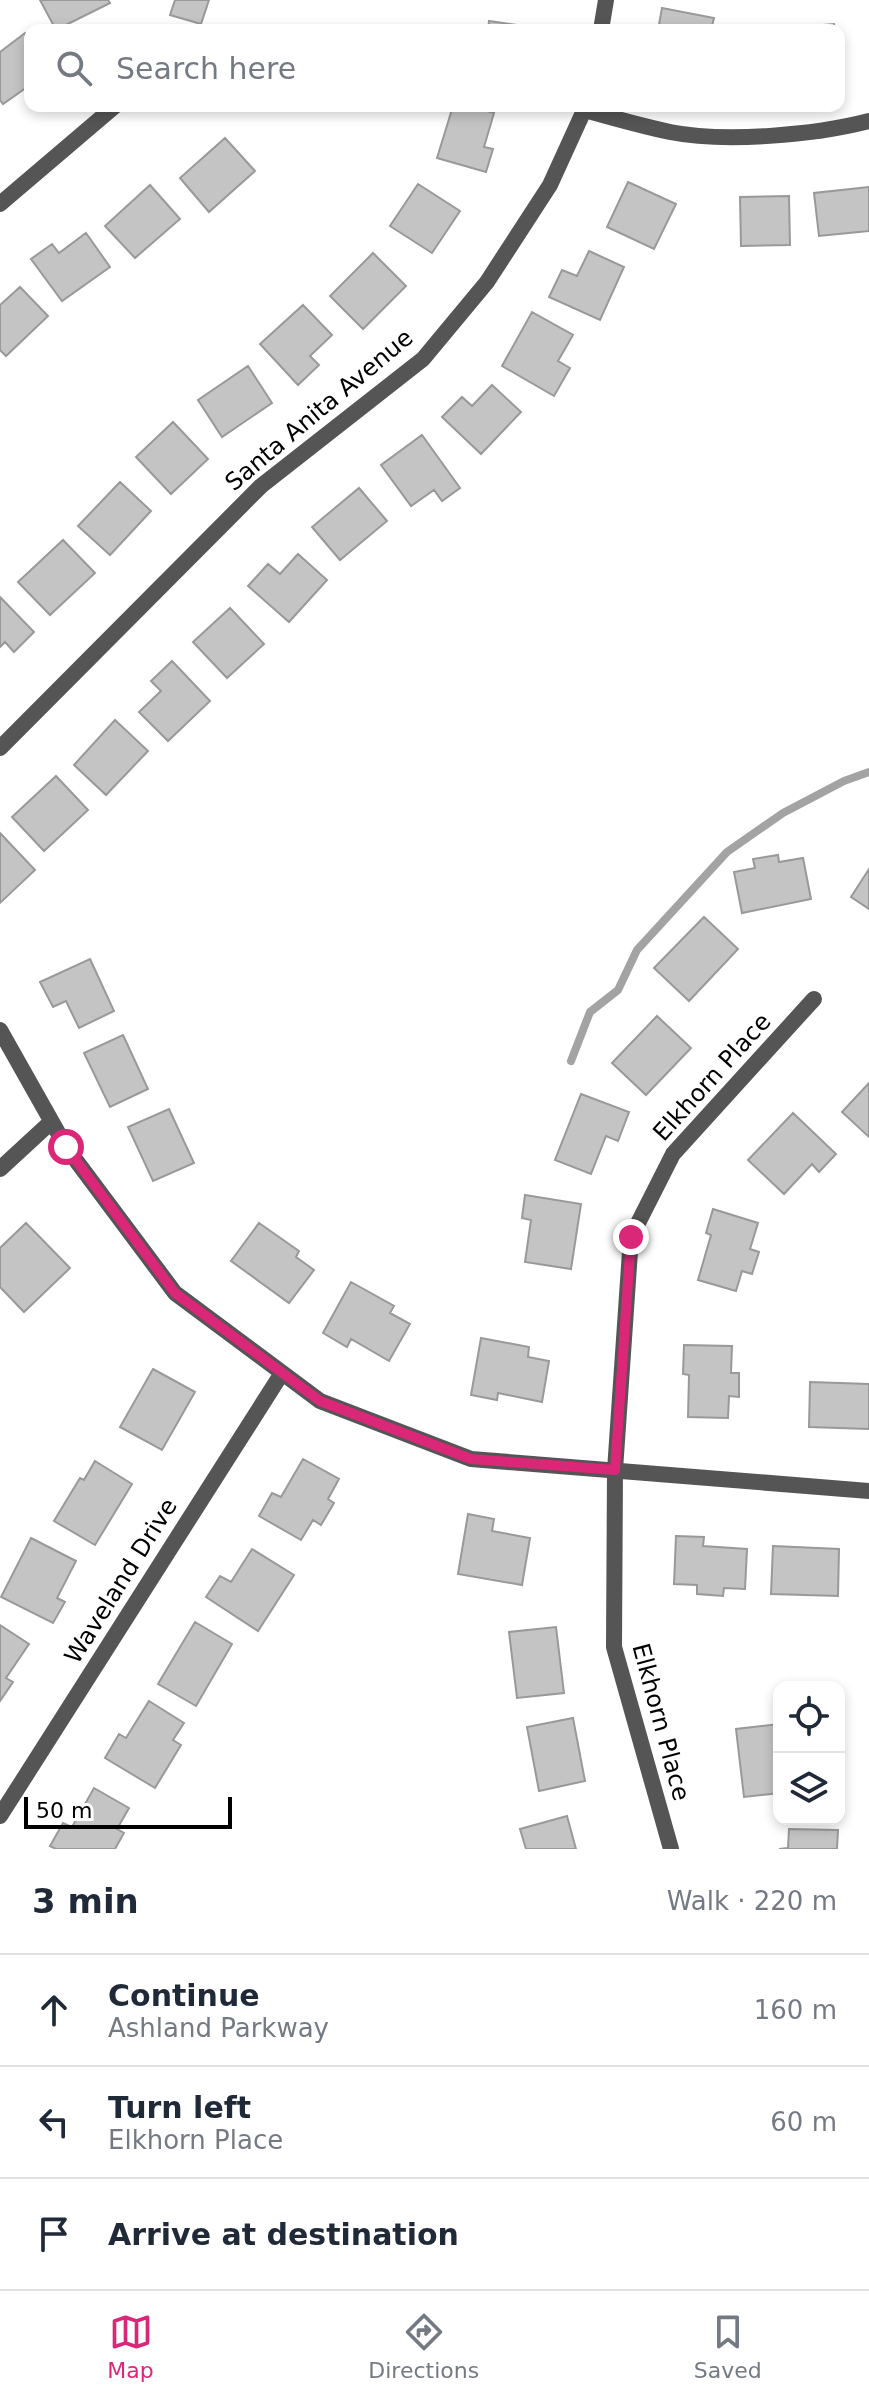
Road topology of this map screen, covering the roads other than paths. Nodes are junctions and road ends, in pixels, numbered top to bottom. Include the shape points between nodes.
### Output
1 (606, 0) edge
2 (602, 24) edge
3 (108, 112) edge
4 (584, 112) edge
5 (600, 112) edge
6 (869, 121) edge
7 (0, 204) edge
8 (0, 748) edge
9 (814, 999) dead end
10 (0, 1030) edge
11 (51, 1122) junction
12 (0, 1169) edge
13 (282, 1373) junction
14 (615, 1470) junction
15 (869, 1491) edge
16 (0, 1816) edge
17 (671, 1849) edge

1 - 2 street
3 - 7 street
4 - 8 street, Santa Anita Avenue via 550,185 503,258 423,359 261,486
5 - 6 street via 673,133 744,135 843,128
9 - 14 street, Elkhorn Place via 673,1154 631,1237
10 - 11 street
11 - 12 street
11 - 13 street via 175,1293
13 - 14 street via 320,1401 471,1459
13 - 16 street, Waveland Drive
14 - 15 street
14 - 17 street, Elkhorn Place via 614,1647

